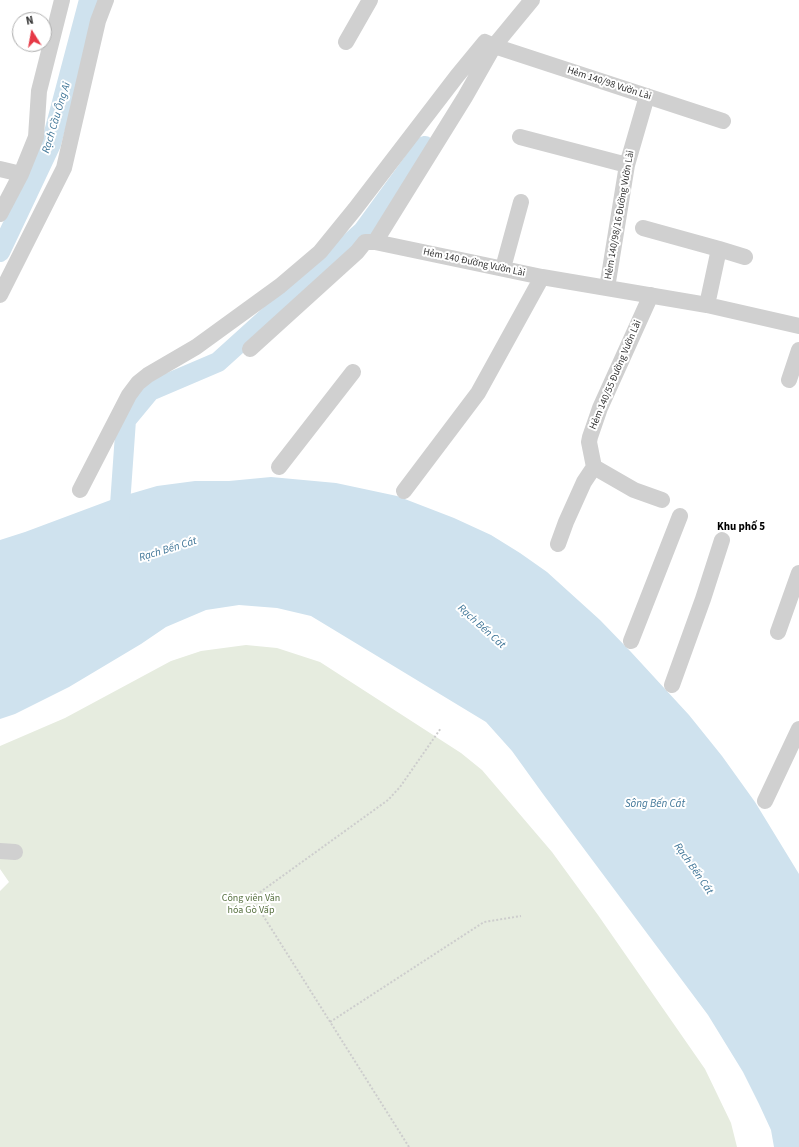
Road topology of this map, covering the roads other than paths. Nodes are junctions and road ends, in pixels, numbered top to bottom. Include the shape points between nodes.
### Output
1 (62, 0) edge
2 (106, 0) edge
3 (370, 0) edge
4 (532, 0) edge
5 (346, 42) dead end
6 (494, 46) junction
7 (647, 96) junction
8 (723, 121) dead end
9 (520, 137) dead end
10 (627, 165) junction
11 (0, 169) edge
12 (21, 174) junction
13 (521, 202) dead end
14 (0, 214) edge
15 (643, 228) dead end
16 (374, 242) junction
17 (719, 249) junction
18 (321, 253) junction
19 (745, 257) dead end
20 (337, 267) junction
21 (503, 268) junction
22 (542, 277) junction
23 (607, 288) junction
24 (651, 295) junction
25 (0, 296) edge
26 (707, 305) junction
27 (799, 326) edge
28 (250, 349) dead end
29 (799, 350) edge
30 (353, 372) dead end
31 (789, 380) dead end
32 (279, 467) dead end
33 (594, 467) junction
34 (80, 490) dead end
35 (404, 491) dead end
36 (662, 500) dead end
37 (680, 516) dead end
38 (722, 540) dead end
39 (558, 544) dead end
40 (799, 573) edge
41 (778, 632) dead end
42 (632, 641) dead end
43 (672, 685) dead end
44 (799, 728) edge
45 (765, 801) dead end

1 - 12 street via 39,91 36,137
2 - 25 street via 98,21 64,168
3 - 5 street
4 - 6 street
6 - 7 street, Hẻm 140/98 Vườn Lài
6 - 16 street
6 - 18 street via 485,42
7 - 8 street, Hẻm 140/98 Vườn Lài
7 - 10 street, Hẻm 140/98/16 Đường Vườn Lài
9 - 10 street
10 - 23 street, Hẻm 140/98/16 Đường Vườn Lài
11 - 12 street
12 - 14 street
13 - 21 street
15 - 17 street
16 - 20 street via 365,242 357,252
16 - 21 street, Hẻm 140 Đường Vườn Lài
17 - 19 street
17 - 26 street
18 - 20 street
18 - 34 street via 274,291 138,383 129,395
20 - 28 street
21 - 22 street, Hẻm 140 Đường Vườn Lài
22 - 23 street, Hẻm 140 Đường Vườn Lài
22 - 35 street via 478,393
23 - 24 street, Hẻm 140 Đường Vườn Lài
24 - 26 street, Hẻm 140 Đường Vườn Lài
24 - 33 street, Hẻm 140/55 Đường Vườn Lài via 600,408 590,437
26 - 27 street, Hẻm 140 Đường Vườn Lài
29 - 31 street
30 - 32 street
33 - 36 street via 634,490
33 - 39 street via 584,482
37 - 42 street
38 - 43 street
40 - 41 street
44 - 45 street

